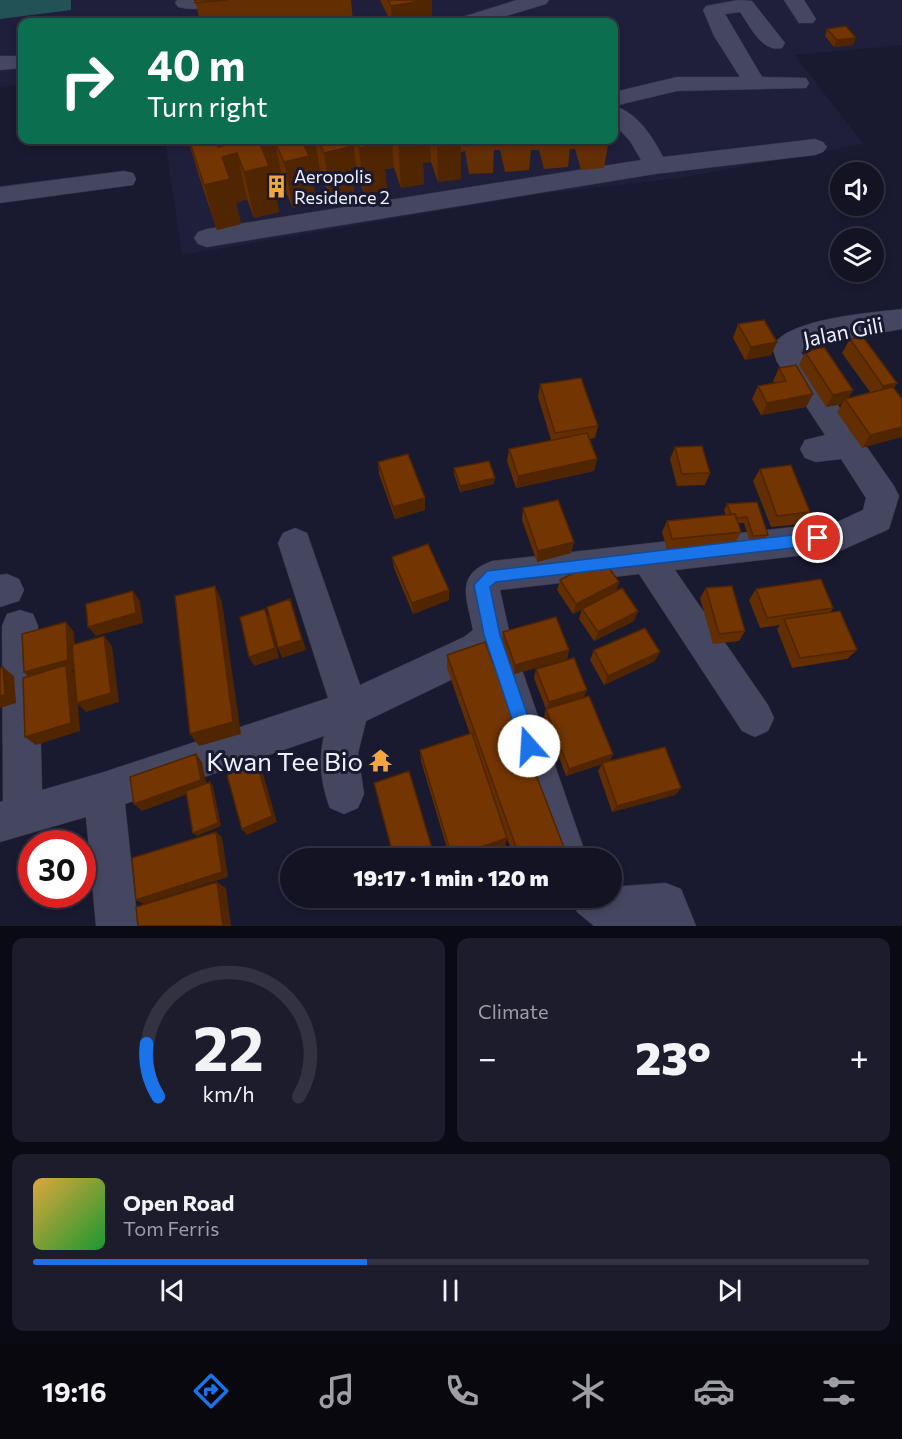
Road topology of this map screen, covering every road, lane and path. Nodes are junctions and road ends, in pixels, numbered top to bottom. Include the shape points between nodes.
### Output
1 (220, 0) edge
2 (539, 0) edge
3 (794, 0) edge
4 (185, 8) edge
5 (479, 18) edge
6 (806, 19) dead end
7 (774, 43) dead end
8 (18, 62) edge
9 (0, 63) edge
10 (754, 82) junction
11 (798, 83) dead end
12 (618, 98) edge
13 (618, 116) edge
14 (815, 147) dead end
15 (655, 166) junction
16 (124, 179) dead end
17 (0, 195) edge
18 (207, 238) dead end
19 (902, 319) edge
20 (849, 445) junction
21 (816, 449) dead end
22 (294, 543) dead end
23 (647, 557) junction
24 (20, 626) dead end
25 (492, 635) junction
26 (350, 709) junction
27 (755, 718) dead end
28 (104, 792) junction
29 (344, 794) dead end
30 (12, 819) edge
31 (564, 848) edge
32 (604, 908) edge
33 (117, 926) edge
34 (675, 926) edge

1 - 4 street
2 - 5 street
3 - 6 street
7 - 10 street via 745,5 712,11
8 - 9 street
10 - 11 street
10 - 12 street via 676,84
13 - 15 street via 648,147
14 - 15 street
15 - 18 street
16 - 17 street
19 - 20 street, Jalan Gili via 809,335 786,347
20 - 21 street
20 - 23 street via 883,496 877,519 840,536
22 - 26 street
23 - 25 street via 492,576 482,585
23 - 27 street
24 - 30 street
25 - 26 street via 477,649
25 - 31 street
26 - 28 street
26 - 29 street via 339,753
28 - 30 street
28 - 33 street
32 - 34 street via 666,904

